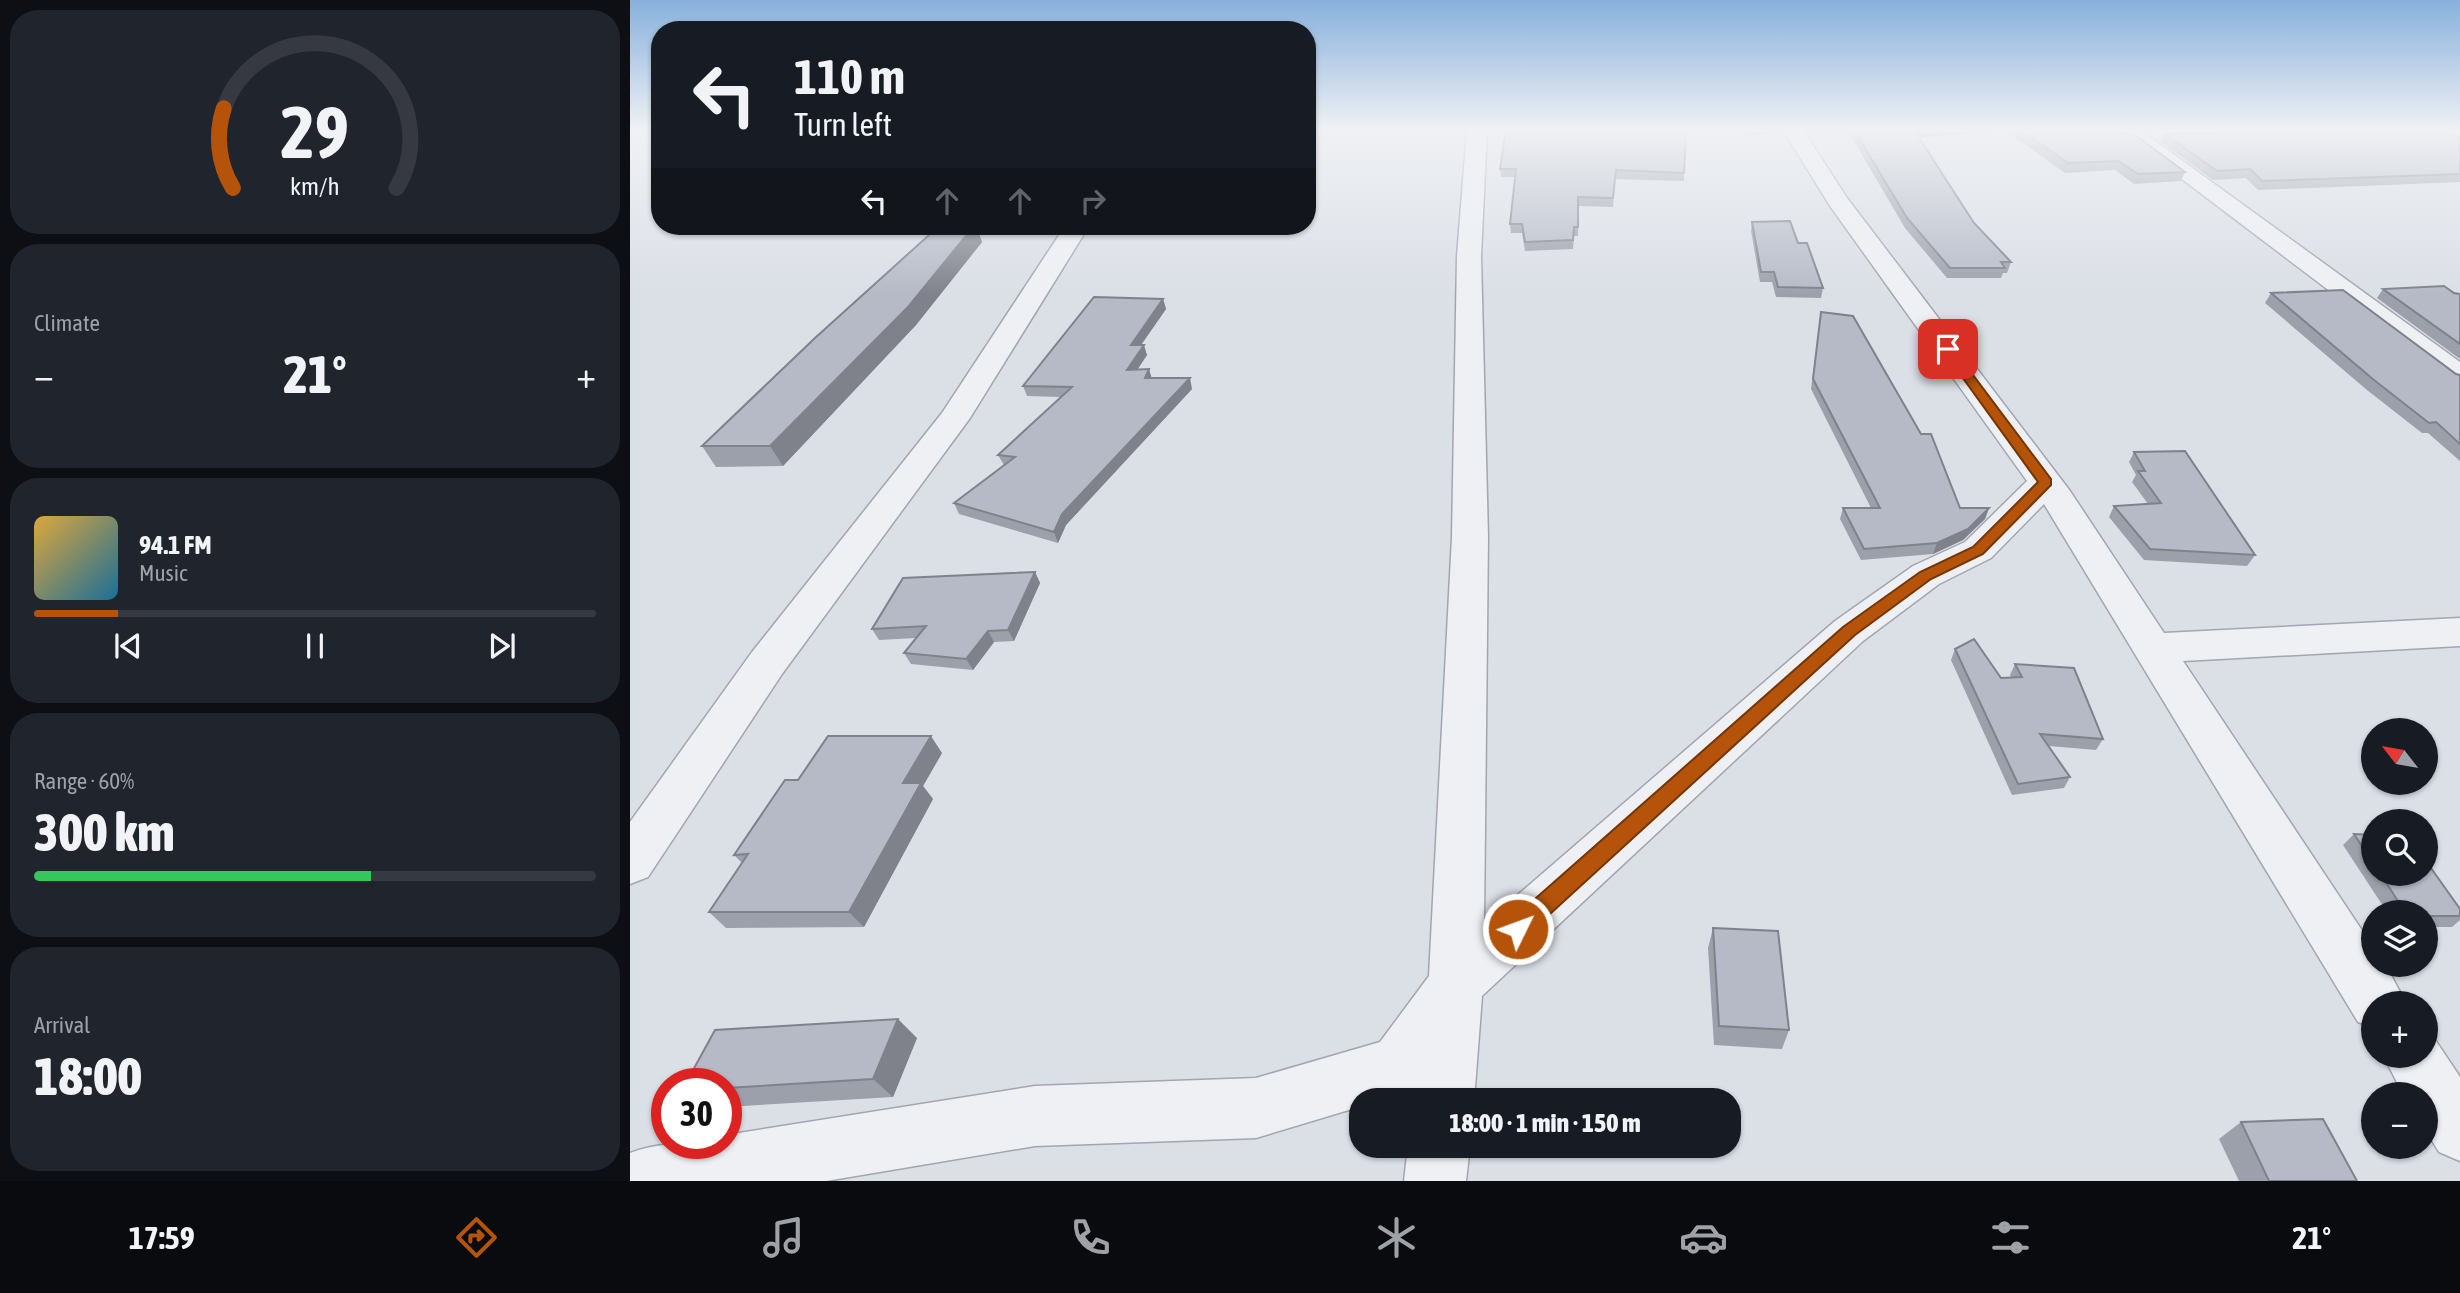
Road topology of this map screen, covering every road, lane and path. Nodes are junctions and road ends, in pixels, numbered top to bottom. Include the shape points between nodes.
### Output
1 (1474, 185) edge
2 (1828, 185) edge
3 (2202, 185) edge
4 (1071, 235) edge
5 (2460, 376) edge
6 (2046, 482) junction
7 (2460, 632) edge
8 (2152, 648) junction
9 (630, 862) edge
10 (1456, 984) junction
11 (2370, 991) edge
12 (2420, 1068) edge
13 (1445, 1088) edge
14 (2460, 1131) edge
15 (1438, 1158) edge
16 (638, 1181) edge
17 (1435, 1181) edge

1 - 10 street via 1469,256 1470,537
2 - 6 street
3 - 5 street
4 - 9 street via 954,418 767,663
6 - 8 street
6 - 10 street via 1978,550 1926,575 1849,631
7 - 8 street
8 - 11 street
10 - 13 street
10 - 16 street via 1398,1066 1256,1108 1035,1116
12 - 14 street
15 - 17 street

